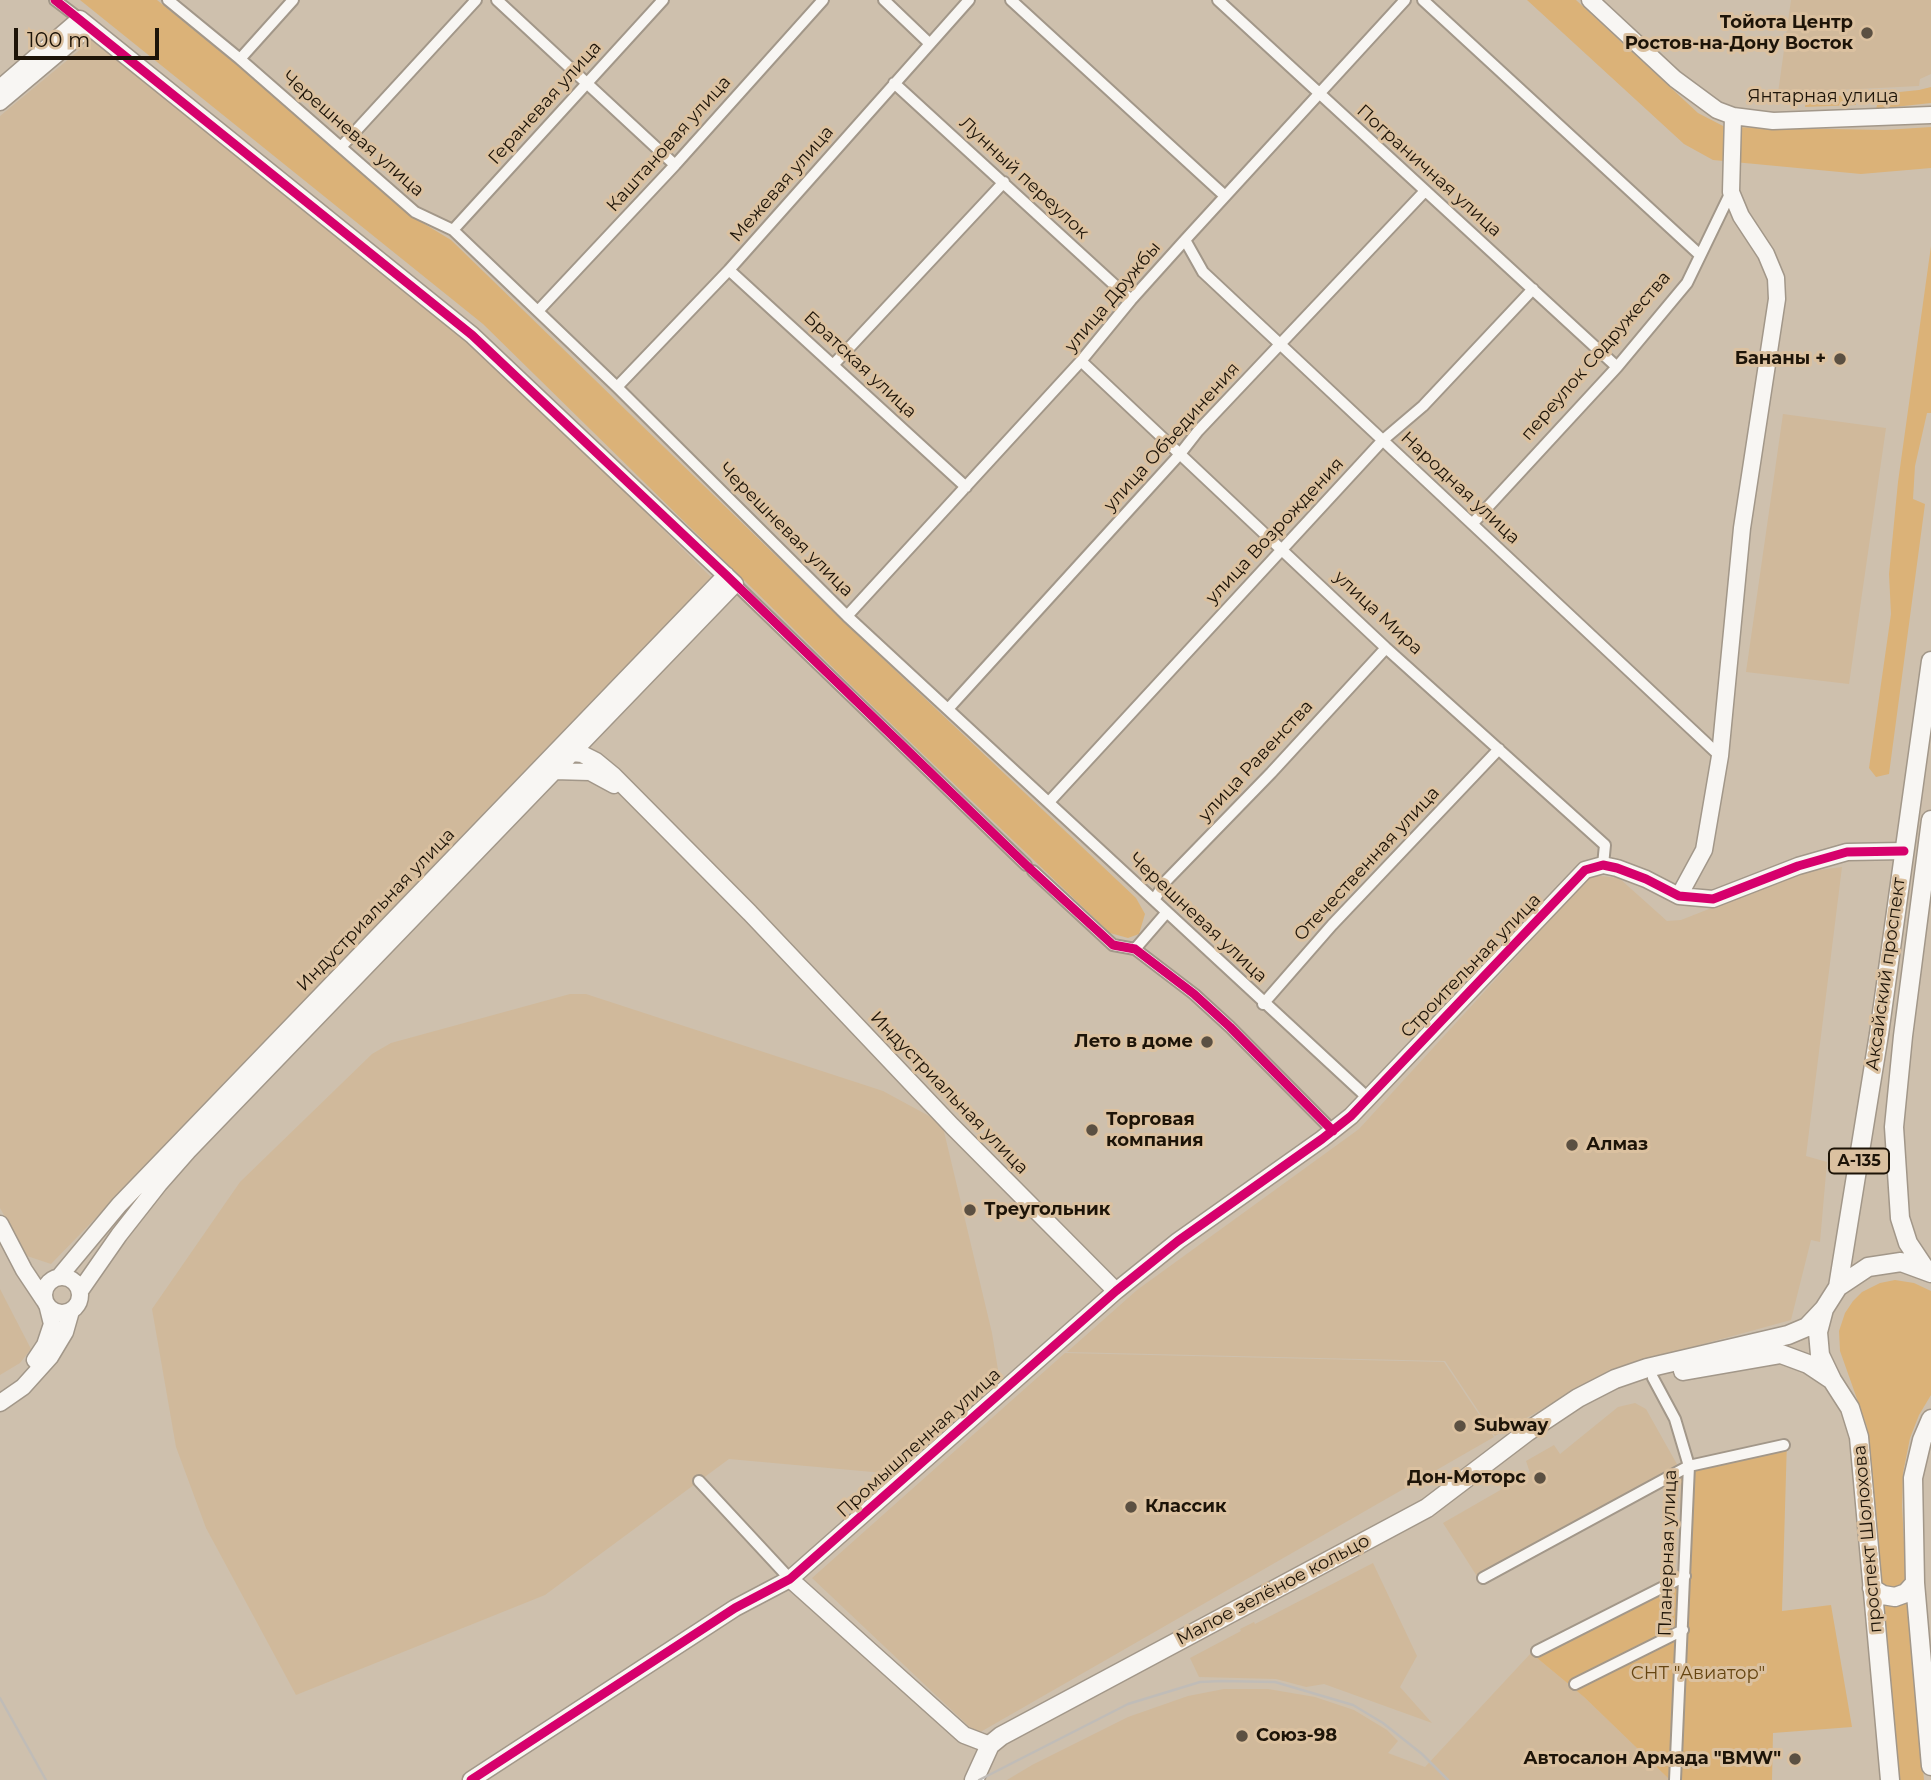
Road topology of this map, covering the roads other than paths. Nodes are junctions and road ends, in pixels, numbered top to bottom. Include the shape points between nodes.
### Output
1 (55, 0) edge
2 (168, 0) edge
3 (293, 0) edge
4 (476, 0) edge
5 (497, 0) edge
6 (663, 0) edge
7 (823, 0) edge
8 (884, 0) edge
9 (969, 0) edge
10 (1011, 0) edge
11 (1218, 0) edge
12 (1405, 0) edge
13 (1423, 0) edge
14 (1590, 0) edge
15 (84, 23) junction
16 (929, 43) junction
17 (240, 59) junction
18 (587, 82) junction
19 (894, 83) junction
20 (0, 88) edge
21 (1319, 93) junction
22 (0, 102) edge
23 (1931, 115) edge
24 (1733, 116) junction
25 (341, 147) junction
26 (675, 165) junction
27 (1004, 182) junction
28 (1425, 191) junction
29 (1731, 192) junction
30 (1224, 197) junction
31 (453, 230) junction
32 (1185, 240) junction
33 (1700, 255) junction
34 (729, 270) junction
35 (1533, 289) junction
36 (1131, 300) junction
37 (538, 311) junction
38 (1280, 344) junction
39 (1081, 361) junction
40 (834, 364) junction
41 (1617, 367) junction
42 (617, 387) junction
43 (1383, 440) junction
44 (1180, 454) junction
45 (966, 487) junction
46 (1473, 523) junction
47 (1281, 550) junction
48 (730, 579) junction
49 (847, 616) junction
50 (1386, 648) junction
51 (1931, 661) edge
52 (948, 709) junction
53 (1499, 749) junction
54 (572, 752) junction
55 (1720, 756) junction
56 (553, 763) junction
57 (1049, 802) junction
58 (655, 816) junction
59 (1931, 820) edge
60 (1903, 851) junction
61 (1603, 865) junction
62 (1679, 896) junction
63 (1154, 900) junction
64 (1167, 912) junction
65 (1135, 948) junction
66 (1263, 1004) junction
67 (234, 1095) junction
68 (1369, 1100) junction
69 (1333, 1130) junction
70 (0, 1224) edge
71 (16, 1253) junction
72 (1928, 1271) edge
73 (56, 1278) junction
74 (1838, 1287) junction
75 (1116, 1291) junction
76 (80, 1292) junction
77 (46, 1304) junction
78 (1824, 1309) junction
79 (71, 1311) junction
80 (1653, 1378) junction
81 (1832, 1380) junction
82 (2, 1396) edge
83 (1578, 1398) junction
84 (1931, 1419) edge
85 (1784, 1445) dead end
86 (1689, 1466) junction
87 (699, 1481) dead end
88 (1685, 1576) junction
89 (1483, 1578) dead end
90 (790, 1579) junction
91 (1915, 1583) junction
92 (1872, 1588) junction
93 (1683, 1630) junction
94 (1536, 1651) dead end
95 (1575, 1684) dead end
96 (990, 1745) junction
97 (1931, 1766) edge
98 (471, 1780) edge
99 (974, 1780) edge
100 (1675, 1780) edge
101 (1890, 1780) edge

1 - 15 street
2 - 17 street, Черешневая улица
3 - 17 street
4 - 25 street
5 - 18 street
6 - 18 street, Гераневая улица
7 - 26 street, Каштановая улица
8 - 16 street
9 - 16 street, Межевая улица
10 - 30 street
11 - 21 street, Пограничная улица
12 - 21 street, улица Дружбы
13 - 33 street
14 - 24 street, Янтарная улица via 1693,93
15 - 20 street
15 - 22 street
15 - 48 street via 472,335
16 - 19 street, Межевая улица
17 - 25 street, Черешневая улица
18 - 26 street
18 - 31 street, Гераневая улица
19 - 27 street, Лунный переулок
19 - 34 street, Межевая улица
21 - 28 street, Пограничная улица
21 - 30 street, улица Дружбы
23 - 24 street, Янтарная улица via 1773,121
24 - 29 street, переулок Содружества
25 - 31 street, Черешневая улица via 415,212
26 - 37 street, Каштановая улица
27 - 36 street, Лунный переулок
27 - 40 street
28 - 35 street, Пограничная улица
28 - 38 street, улица Объединения
29 - 33 street, переулок Содружества
29 - 55 street via 1766,254 1776,278 1777,299 1742,527
30 - 32 street, улица Дружбы
31 - 37 street, Черешневая улица
32 - 36 street, улица Дружбы
32 - 38 street, Народная улица via 1203,272
33 - 41 street, переулок Содружества via 1687,282
34 - 40 street, Братская улица
34 - 42 street, Межевая улица
35 - 41 street, Пограничная улица
35 - 43 street, улица Возрождения via 1423,406
36 - 39 street, улица Дружбы
37 - 42 street, Черешневая улица
38 - 43 street, Народная улица
38 - 44 street, улица Объединения
39 - 44 street, улица Мира
39 - 45 street, улица Дружбы
40 - 45 street, Братская улица
41 - 46 street, переулок Содружества
42 - 49 street, Черешневая улица
43 - 46 street, Народная улица
43 - 47 street, улица Возрождения
44 - 47 street, улица Мира
44 - 52 street, улица Объединения
45 - 49 street, улица Дружбы
46 - 55 street, Народная улица
47 - 50 street, улица Мира
47 - 57 street, улица Возрождения
48 - 54 street
48 - 56 street, Индустриальная улица
48 - 65 street via 1113,945
49 - 52 street, Черешневая улица
50 - 53 street, улица Мира
50 - 63 street, улица Равенства via 1166,881
51 - 60 main road, Аксайский проспект / А-135
52 - 57 street, Черешневая улица
53 - 61 street, улица Мира via 1605,845
53 - 66 street, Отечественная улица
54 - 56 street
54 - 58 street, Индустриальная улица via 596,761
55 - 62 street via 1704,850
56 - 58 street via 608,781
56 - 67 street, Индустриальная улица
57 - 63 street, Черешневая улица
58 - 75 street, Индустриальная улица
59 - 72 main road, Аксайский проспект / А-135 via 1894,1127 1900,1218 1908,1243
60 - 62 street via 1847,852 1713,899
60 - 74 main road, Аксайский проспект / А-135
61 - 62 street
61 - 68 street, Строительная улица via 1586,870 1570,885
63 - 64 street, Черешневая улица
64 - 65 street
64 - 66 street, Черешневая улица
65 - 69 street via 1212,1010
66 - 68 street, Черешневая улица
67 - 73 street, Индустриальная улица via 119,1205
67 - 76 street, Индустриальная улица via 119,1235
68 - 69 street, Промышленная улица
69 - 75 street, Промышленная улица
70 - 71 street
71 - 73 street via 32,1271
71 - 77 street
72 - 74 main road, проспект Шолохова via 1901,1262 1868,1266
73 - 76 street via 73,1280
73 - 77 street via 44,1288
74 - 78 main road, проспект Шолохова
75 - 90 street, Промышленная улица
76 - 79 street
77 - 79 street via 55,1312
77 - 82 street via 52,1324 41,1352
78 - 81 main road, проспект Шолохова via 1818,1332 1820,1354
78 - 83 main road, Малое зелёное кольцо via 1807,1326 1788,1335 1647,1368
79 - 82 street via 50,1357 23,1387
80 - 81 main road, Малое зелёное кольцо via 1781,1354
80 - 83 main road, Малое зелёное кольцо
80 - 86 street, Планерная улица via 1675,1419
81 - 92 main road, проспект Шолохова via 1850,1408 1859,1437
83 - 96 main road, Малое зелёное кольцо via 1427,1508 1001,1735
84 - 91 main road via 1913,1478
85 - 86 street
86 - 88 street, Планерная улица
86 - 89 street
87 - 90 street
88 - 93 street, Планерная улица
88 - 94 street
90 - 96 street via 964,1735
90 - 98 street, Промышленная улица via 735,1608
91 - 92 main road via 1895,1597
91 - 97 main road
92 - 101 main road, проспект Шолохова
93 - 95 street
93 - 100 street, Планерная улица
96 - 99 main road

